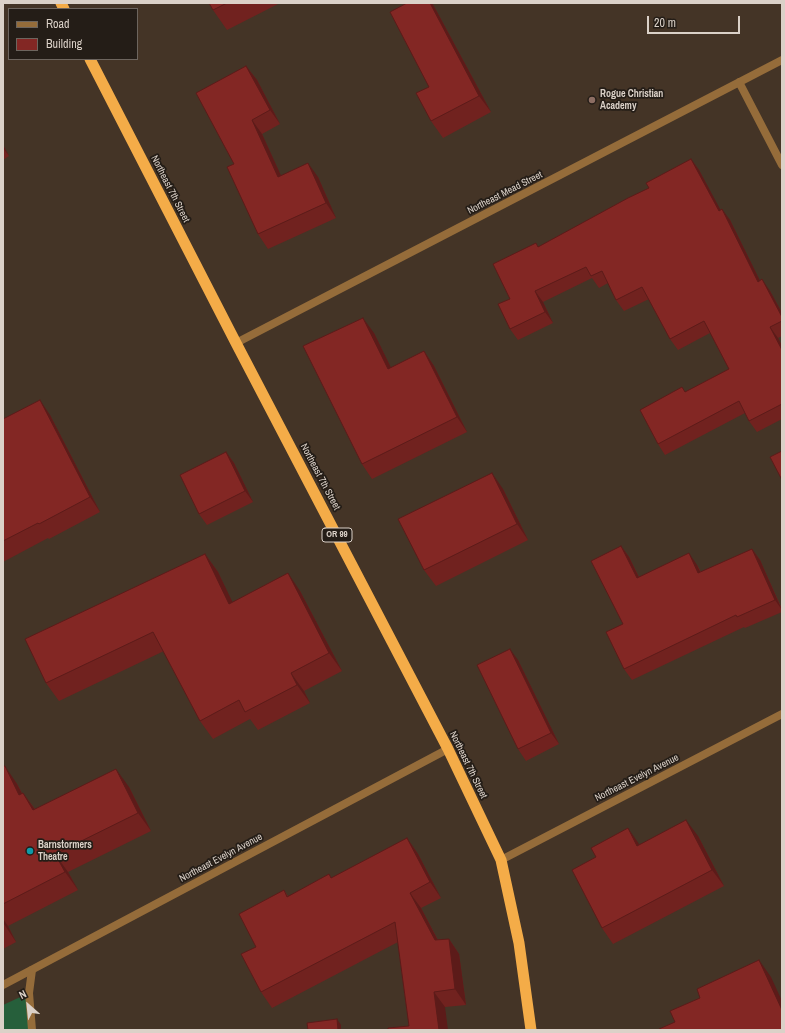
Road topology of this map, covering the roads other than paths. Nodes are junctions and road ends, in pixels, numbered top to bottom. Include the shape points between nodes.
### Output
1 (91, 60) edge
2 (782, 60) edge
3 (739, 82) junction
4 (782, 165) edge
5 (236, 343) junction
6 (782, 714) edge
7 (448, 749) junction
8 (501, 860) junction
9 (32, 970) junction
10 (3, 984) edge
11 (32, 1030) edge
12 (530, 1030) edge

1 - 5 highway, Northeast 7th Street / OR 99
2 - 3 street, Northeast Mead Street
3 - 4 street
3 - 5 street, Northeast Mead Street
5 - 7 highway, Northeast 7th Street / OR 99
6 - 8 street, Northeast Evelyn Avenue
7 - 8 highway, Northeast 7th Street / OR 99
7 - 9 street, Northeast Evelyn Avenue
8 - 12 highway, Northeast 7th Street / OR 99 via 520,943
9 - 10 street, Northeast Evelyn Avenue
9 - 11 street via 29,993

